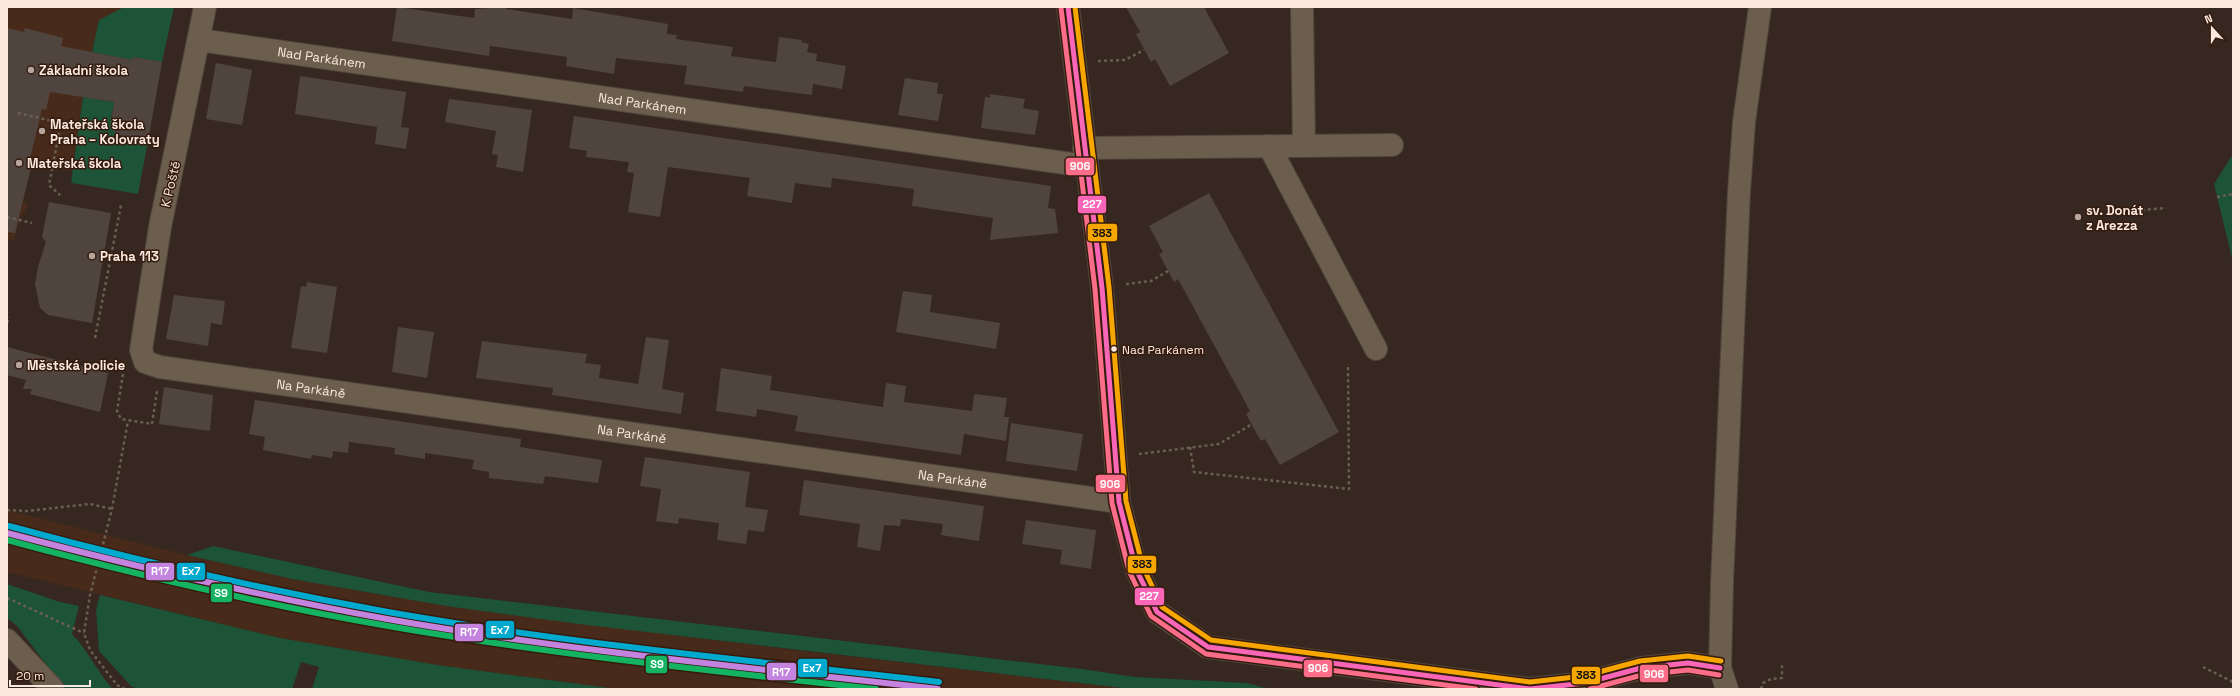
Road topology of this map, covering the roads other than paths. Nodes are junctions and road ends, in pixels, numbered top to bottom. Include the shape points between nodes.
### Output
1 (205, 7) edge
2 (1068, 7) edge
3 (1302, 7) edge
4 (1760, 7) edge
5 (199, 40) junction
6 (1392, 145) dead end
7 (1269, 146) junction
8 (1304, 146) junction
9 (1085, 157) junction
10 (1376, 349) dead end
11 (145, 362) joint
12 (1119, 502) junction
13 (7, 640) edge
14 (1720, 668) junction
15 (53, 689) edge
16 (1728, 689) edge

1 - 5 street, K Poště
2 - 9 street
3 - 8 street
4 - 14 street via 1744,122 1739,192
5 - 9 street, Nad Parkánem
5 - 11 street, K Poště via 158,241 141,350
6 - 8 street, Nad Parkánem
7 - 8 street, Nad Parkánem
7 - 9 street, Nad Parkánem
7 - 10 street
9 - 12 street via 1102,288
11 - 12 street, Na Parkáně via 160,368
12 - 14 street via 1136,569 1157,612 1208,647 1530,689 1585,683 1641,668 1688,663
13 - 15 street
14 - 16 street

